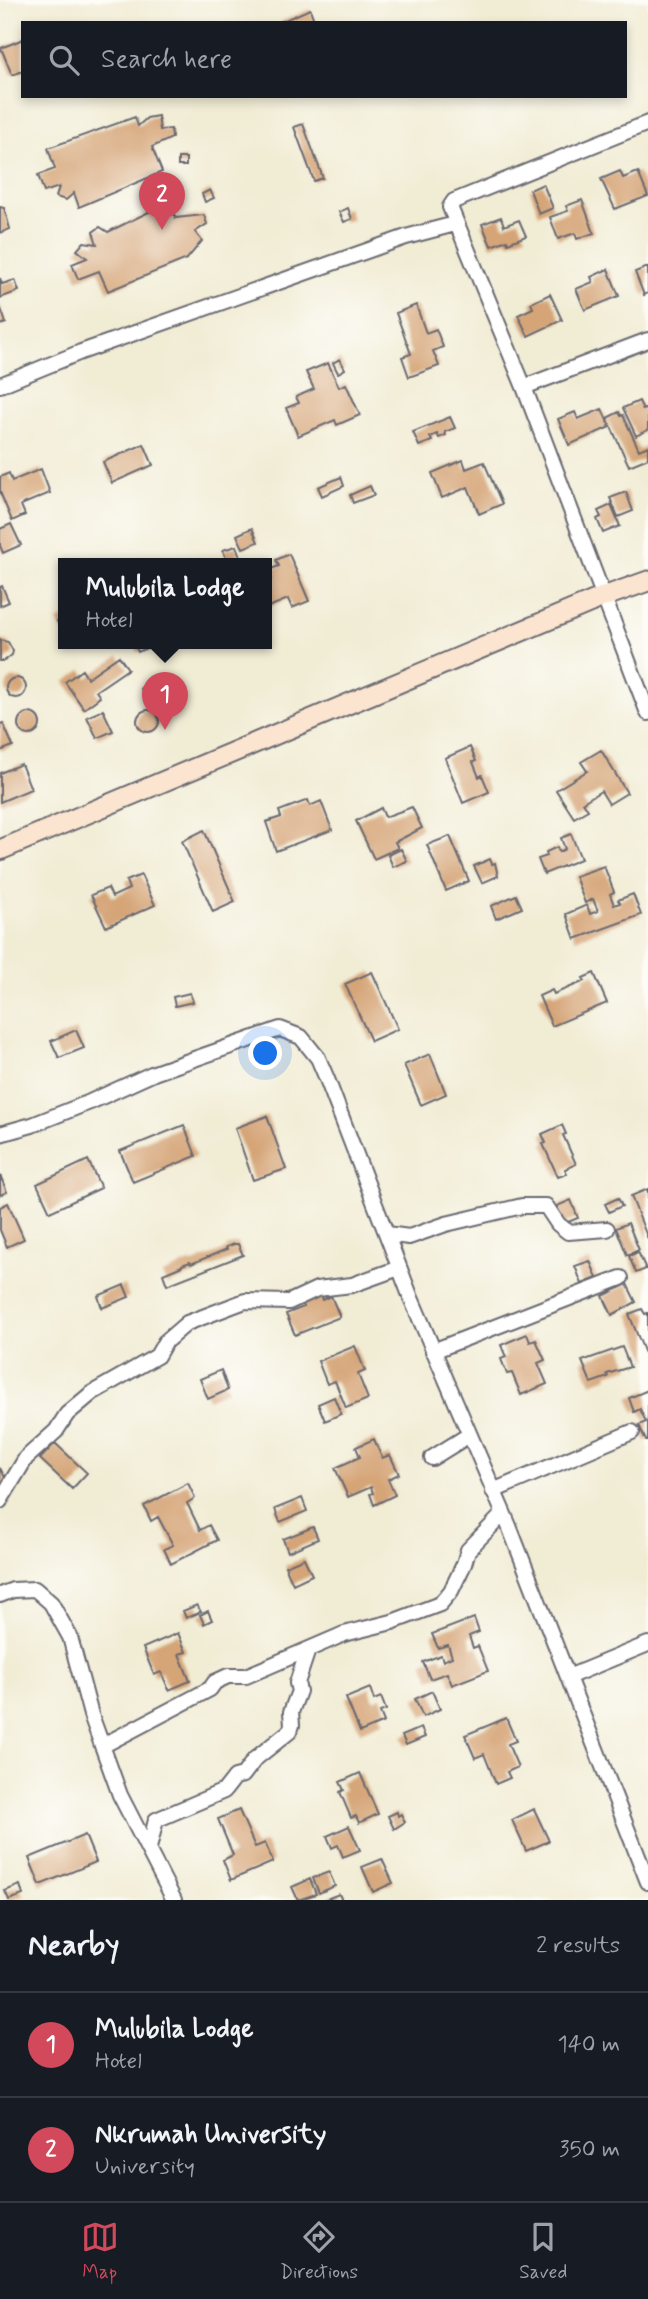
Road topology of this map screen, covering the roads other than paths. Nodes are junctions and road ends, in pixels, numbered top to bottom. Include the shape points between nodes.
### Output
1 (648, 122) edge
2 (455, 224) junction
3 (648, 340) edge
4 (0, 385) edge
5 (524, 387) junction
6 (648, 581) edge
7 (603, 597) junction
8 (648, 713) edge
9 (0, 849) edge
10 (0, 1134) edge
11 (607, 1229) dead end
12 (387, 1234) junction
13 (399, 1268) junction
14 (621, 1279) dead end
15 (433, 1351) junction
16 (632, 1432) dead end
17 (469, 1435) junction
18 (432, 1458) dead end
19 (494, 1491) junction
20 (0, 1501) edge
21 (503, 1514) junction
22 (0, 1595) edge
23 (648, 1644) edge
24 (308, 1650) junction
25 (568, 1677) junction
26 (102, 1746) junction
27 (149, 1848) junction
28 (648, 1882) edge
29 (174, 1900) edge

1 - 2 street via 454,201 450,208
2 - 4 street via 94,347
2 - 5 street
3 - 5 street
5 - 7 street
6 - 7 street
7 - 8 street
7 - 9 street
10 - 12 street via 280,1029 301,1037 318,1058
11 - 12 street via 568,1232 546,1206 522,1206 409,1237
12 - 13 street
13 - 15 street
13 - 20 street via 352,1285 317,1289 289,1302 245,1301 187,1323 157,1356 92,1393 67,1414 56,1431 26,1458
14 - 15 street
15 - 17 street
16 - 19 street
17 - 18 street
17 - 19 street
19 - 21 street
21 - 24 street via 468,1550 445,1601
21 - 25 street
22 - 26 street via 35,1589 51,1603 70,1637
23 - 25 street
24 - 26 street via 246,1676 215,1682 210,1689
24 - 27 street via 296,1683 299,1691 290,1731 224,1791 156,1820
25 - 28 street
26 - 27 street via 120,1795
27 - 29 street

